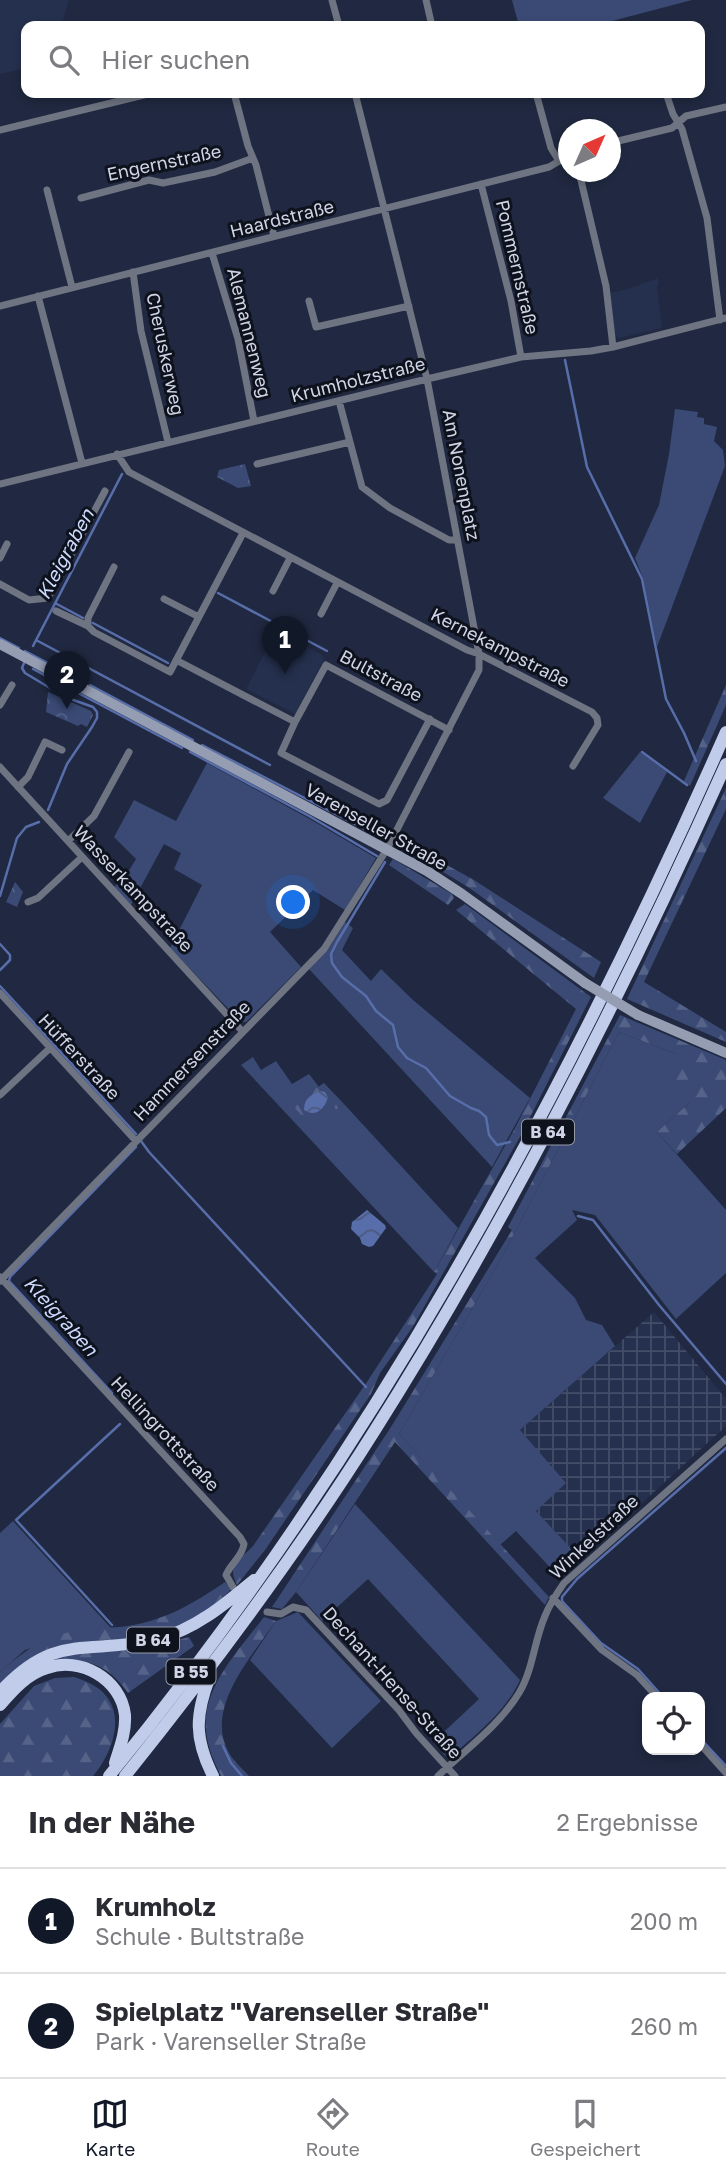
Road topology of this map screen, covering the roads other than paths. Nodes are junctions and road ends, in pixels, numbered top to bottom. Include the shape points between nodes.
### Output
1 (332, 0) edge
2 (426, 0) edge
3 (338, 21) edge
4 (431, 21) edge
5 (131, 98) edge
6 (235, 98) edge
7 (356, 98) edge
8 (538, 98) edge
9 (668, 98) edge
10 (726, 107) edge
11 (678, 122) junction
12 (0, 130) edge
13 (621, 141) edge
14 (253, 158) junction
15 (558, 159) edge
16 (558, 162) edge
17 (581, 182) edge
18 (481, 184) junction
19 (47, 190) dead end
20 (81, 198) dead end
21 (384, 209) junction
22 (274, 236) junction
23 (212, 253) junction
24 (133, 272) junction
25 (72, 287) junction
26 (38, 296) junction
27 (309, 300) dead end
28 (0, 306) edge
29 (409, 306) junction
30 (723, 319) edge
31 (613, 347) junction
32 (521, 358) junction
33 (427, 379) junction
34 (340, 401) junction
35 (254, 421) junction
36 (168, 442) junction
37 (350, 442) junction
38 (117, 454) junction
39 (82, 463) junction
40 (257, 464) dead end
41 (0, 484) edge
42 (105, 491) dead end
43 (243, 533) junction
44 (457, 540) junction
45 (7, 544) dead end
46 (0, 558) edge
47 (290, 558) junction
48 (114, 567) dead end
49 (337, 583) junction
50 (0, 584) edge
51 (273, 591) dead end
52 (164, 599) dead end
53 (55, 611) dead end
54 (321, 614) dead end
55 (199, 617) junction
56 (88, 626) junction
57 (0, 644) edge
58 (479, 654) junction
59 (176, 660) junction
60 (12, 685) dead end
61 (0, 705) edge
62 (429, 719) junction
63 (295, 722) junction
64 (449, 730) junction
65 (726, 732) edge
66 (62, 750) dead end
67 (129, 752) dead end
68 (726, 764) edge
69 (573, 766) dead end
70 (0, 767) edge
71 (18, 788) junction
72 (68, 841) junction
73 (387, 849) junction
74 (82, 857) junction
75 (28, 902) dead end
76 (0, 993) edge
77 (243, 1032) junction
78 (50, 1048) junction
79 (726, 1053) edge
80 (0, 1095) edge
81 (135, 1141) junction
82 (0, 1279) edge
83 (726, 1439) edge
84 (267, 1568) junction
85 (233, 1587) dead end
86 (553, 1598) junction
87 (267, 1612) dead end
88 (215, 1662) junction
89 (0, 1692) edge
90 (652, 1692) edge
91 (0, 1705) edge
92 (705, 1750) edge
93 (447, 1768) junction
94 (726, 1773) edge
95 (110, 1775) edge
96 (125, 1776) edge
97 (212, 1776) edge
98 (439, 1776) edge
99 (455, 1776) edge

1 - 3 street
2 - 4 street
5 - 12 street
6 - 14 street
7 - 21 street, Am Nonenplatz
8 - 15 street
9 - 11 street
10 - 11 street
11 - 13 street via 672,128
11 - 30 street via 707,218
14 - 20 street, Engernstraße via 215,172 163,183 149,180
14 - 22 street
16 - 18 street, Haardstraße
17 - 31 street via 606,286
18 - 21 street, Haardstraße
18 - 32 street, Pommernstraße
19 - 25 street
21 - 22 street, Haardstraße
21 - 29 street, Am Nonenplatz
22 - 23 street, Haardstraße
23 - 24 street, Haardstraße
23 - 35 street, Alemannenweg via 234,324
24 - 25 street, Haardstraße
24 - 36 street, Cheruskerweg
25 - 26 street, Haardstraße
26 - 28 street, Haardstraße
26 - 39 street
27 - 29 street via 316,327
29 - 33 street, Am Nonenplatz
30 - 31 street, Krumholzstraße
31 - 32 street, Krumholzstraße
32 - 33 street, Krumholzstraße
33 - 34 street, Krumholzstraße
33 - 44 street, Am Nonenplatz
34 - 35 street, Krumholzstraße
34 - 37 street
35 - 36 street, Krumholzstraße
36 - 38 street, Krumholzstraße
37 - 40 street
37 - 44 street via 359,481 367,492 449,540
38 - 39 street, Krumholzstraße
38 - 43 street, Kernekampstraße via 129,472
39 - 41 street, Krumholzstraße
42 - 50 street via 48,598 29,600
43 - 47 street, Kernekampstraße
43 - 55 street
44 - 58 street, Am Nonenplatz
45 - 46 street
47 - 49 street, Kernekampstraße
47 - 51 street
48 - 56 street
49 - 54 street
49 - 58 street, Kernekampstraße
52 - 55 street
53 - 56 street
55 - 59 street
56 - 59 street via 170,672
57 - 73 main road, Varenseller Straße
58 - 64 street, Am Nonenplatz via 480,670
58 - 69 street, Kernekampstraße via 592,712 598,725
59 - 63 street
60 - 61 street
62 - 63 street, Bultstraße via 326,665
62 - 63 street via 387,800 379,804 281,753
62 - 64 street, Bultstraße
64 - 73 street, Am Nonenplatz
65 - 84 highway, B 64 via 645,909 490,1213 395,1375
66 - 71 street via 45,743
67 - 72 street via 94,816
68 - 88 highway, B 64 via 657,915 494,1232 374,1432
70 - 71 street, Wasserkampstraße
71 - 72 street, Wasserkampstraße
72 - 74 street, Wasserkampstraße
73 - 77 street, Hammersenstraße via 324,949
73 - 79 main road, Varenseller Straße, bridge via 463,894 585,983 638,1015
74 - 75 street
74 - 77 street, Wasserkampstraße
76 - 78 street, Hüfferstraße
77 - 81 street, Hammersenstraße
78 - 80 street
78 - 81 street, Hüfferstraße
81 - 82 street, Hammersenstraße
82 - 85 street, Hellingrottstraße via 240,1537 243,1549 226,1574
83 - 86 street, Winkelstraße via 564,1583
84 - 89 highway, B 64 via 216,1611 181,1631 159,1639 53,1653 22,1670
84 - 95 highway, B 55
86 - 90 street via 602,1650
86 - 93 street, Winkelstraße via 519,1692 503,1714
87 - 93 street, Dechant-Hense-Straße via 281,1615 293,1607 306,1610
88 - 96 highway, B 55
88 - 97 highway, B 64 via 198,1718 202,1751
91 - 95 highway, B 55 via 28,1677 46,1668 73,1664 95,1672 115,1690 125,1714 122,1741
92 - 94 street
93 - 98 street, Winkelstraße
93 - 99 street, Dechant-Hense-Straße

